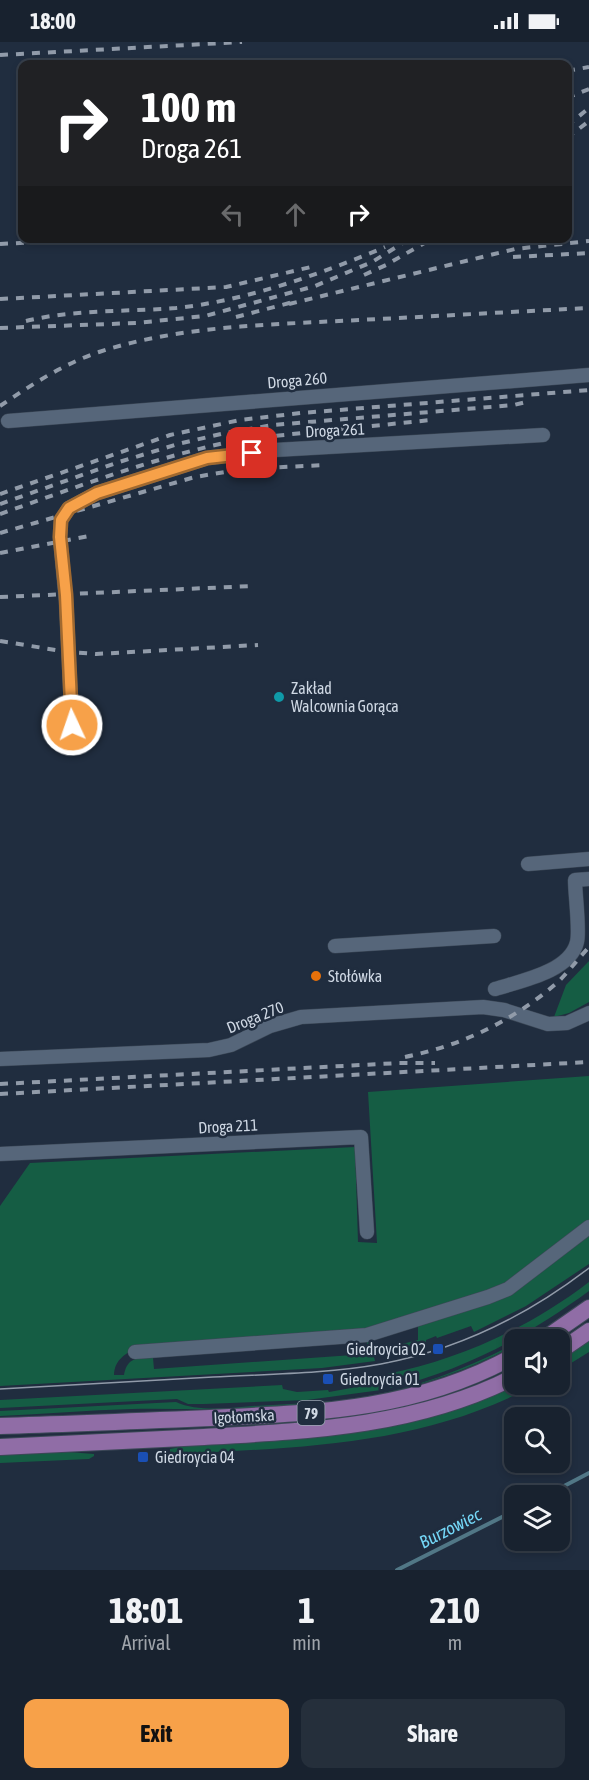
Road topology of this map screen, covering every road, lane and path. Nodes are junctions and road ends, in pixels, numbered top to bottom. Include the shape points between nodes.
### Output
1 (589, 375) edge
2 (8, 421) dead end
3 (543, 435) dead end
4 (72, 725) dead end
5 (589, 860) edge
6 (528, 864) dead end
7 (589, 879) edge
8 (494, 936) dead end
9 (335, 946) dead end
10 (495, 989) dead end
11 (589, 1013) edge
12 (0, 1059) edge
13 (0, 1154) edge
14 (589, 1227) edge
15 (367, 1232) dead end
16 (589, 1308) edge
17 (559, 1329) edge
18 (589, 1331) edge
19 (570, 1344) edge
20 (135, 1352) dead end
21 (504, 1361) edge
22 (504, 1381) edge
23 (0, 1426) edge
24 (0, 1447) edge

1 - 2 lane, Droga 260
3 - 4 lane, Droga 261 via 275,450 207,458 97,493 69,508 61,520 60,537
5 - 6 lane
7 - 10 lane via 575,880 577,942 567,958 553,971
8 - 9 lane
11 - 12 lane, Droga 270 via 567,1023 548,1024 483,1007 301,1017 209,1050
13 - 15 lane, Droga 211 via 361,1137
14 - 20 lane via 508,1289 367,1335
16 - 17 main road
18 - 19 main road
21 - 23 main road, Igołomska / 79 via 426,1393 365,1407 303,1414
22 - 24 main road, Igołomska / 79 via 437,1407 354,1425 260,1434

